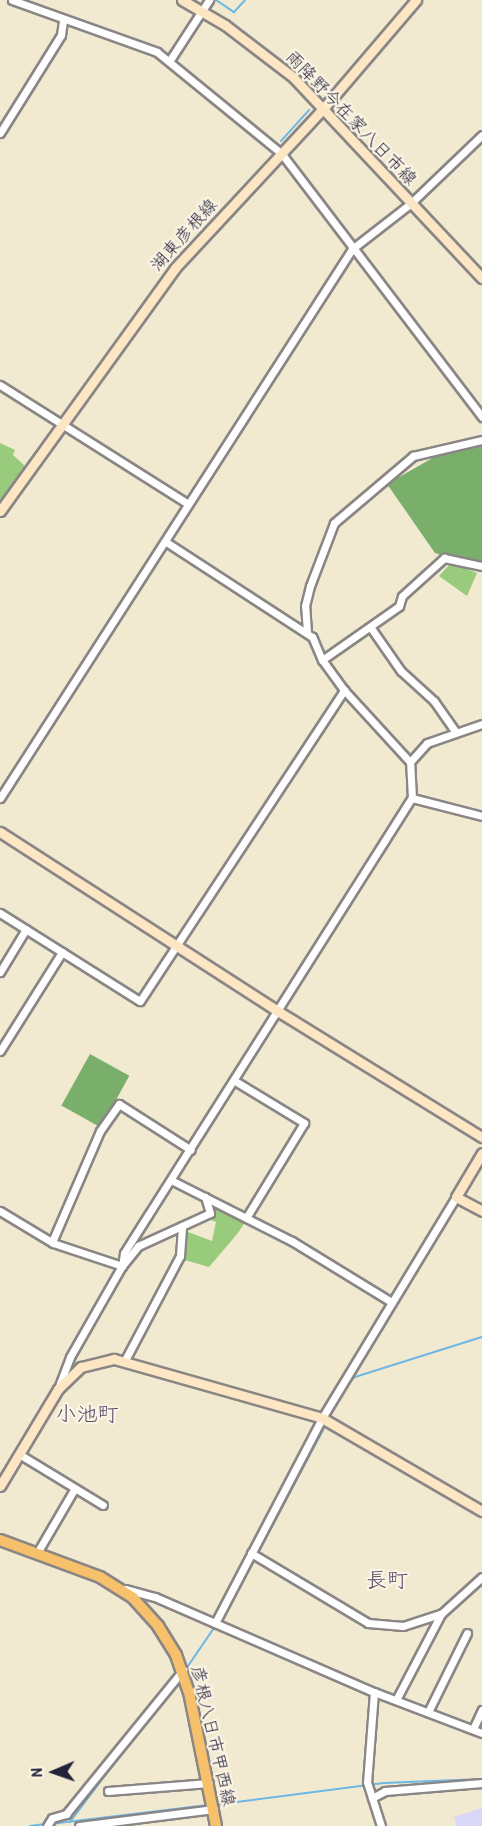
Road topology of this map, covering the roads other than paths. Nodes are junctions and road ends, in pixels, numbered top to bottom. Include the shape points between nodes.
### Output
1 (12, 0) edge
2 (182, 0) edge
3 (209, 0) edge
4 (416, 0) edge
5 (204, 12) junction
6 (63, 20) junction
7 (170, 60) junction
8 (322, 110) junction
9 (1, 130) edge
10 (482, 135) edge
11 (281, 153) junction
12 (411, 203) junction
13 (352, 249) junction
14 (482, 278) edge
15 (0, 385) edge
16 (482, 417) edge
17 (62, 423) junction
18 (482, 440) edge
19 (188, 504) junction
20 (0, 511) edge
21 (166, 542) junction
22 (482, 566) edge
23 (371, 628) junction
24 (307, 632) junction
25 (322, 660) junction
26 (344, 690) junction
27 (482, 724) edge
28 (456, 732) junction
29 (410, 762) junction
30 (0, 798) edge
31 (412, 798) junction
32 (482, 816) edge
33 (0, 832) edge
34 (0, 913) edge
35 (26, 929) junction
36 (176, 946) junction
37 (62, 952) junction
38 (0, 972) edge
39 (276, 1010) junction
40 (0, 1051) edge
41 (235, 1081) junction
42 (482, 1137) edge
43 (191, 1150) junction
44 (482, 1153) edge
45 (171, 1180) junction
46 (206, 1197) junction
47 (456, 1197) junction
48 (0, 1211) edge
49 (482, 1211) edge
50 (246, 1218) junction
51 (182, 1226) junction
52 (52, 1242) junction
53 (122, 1266) junction
54 (390, 1301) junction
55 (124, 1362) junction
56 (58, 1389) junction
57 (322, 1418) junction
58 (19, 1454) junction
59 (0, 1486) edge
60 (75, 1488) junction
61 (103, 1505) dead end
62 (482, 1510) edge
63 (0, 1540) edge
64 (37, 1553) junction
65 (251, 1553) junction
66 (482, 1577) edge
67 (119, 1588) junction
68 (441, 1614) junction
69 (215, 1623) junction
70 (467, 1633) dead end
71 (183, 1670) junction
72 (374, 1692) junction
73 (396, 1700) junction
74 (482, 1710) edge
75 (428, 1712) junction
76 (473, 1729) junction
77 (482, 1733) edge
78 (209, 1783) junction
79 (482, 1783) edge
80 (108, 1791) dead end
81 (372, 1798) junction
82 (214, 1809) junction
83 (47, 1826) edge
84 (79, 1826) edge
85 (216, 1826) edge
86 (381, 1826) edge

1 - 6 street
2 - 5 street, 雨降野今在家八日市線
3 - 5 street
4 - 8 street, 湖東彦根線
5 - 7 street
5 - 8 street, 雨降野今在家八日市線 via 293,77
6 - 7 street
6 - 9 street via 61,35
7 - 11 street
8 - 11 street, 湖東彦根線
8 - 12 street, 雨降野今在家八日市線
10 - 12 street
11 - 13 street
11 - 17 street, 湖東彦根線 via 175,268
12 - 13 street
12 - 14 street, 雨降野今在家八日市線
13 - 16 street
13 - 19 street
15 - 17 street
17 - 19 street
17 - 20 street, 湖東彦根線
18 - 24 street via 413,456 334,523 305,606
19 - 21 street
21 - 24 street
21 - 30 street
22 - 23 street via 444,558 402,596 399,606
23 - 25 street
23 - 28 street via 401,671 434,701
24 - 25 street
25 - 26 street
26 - 29 street
26 - 36 street
27 - 28 street
28 - 29 street via 427,743
29 - 31 street
31 - 32 street
31 - 39 street
33 - 36 street
34 - 35 street
35 - 37 street
35 - 38 street
36 - 37 street via 140,1001
36 - 39 street
37 - 40 street
39 - 41 street
39 - 42 street
41 - 43 street
41 - 50 street via 304,1123
43 - 45 street
43 - 52 street via 119,1104 100,1131
44 - 47 street
45 - 46 street
45 - 53 street via 124,1253
46 - 50 street
46 - 51 street via 210,1213
47 - 49 street
47 - 54 street
48 - 52 street
50 - 54 street
51 - 53 street via 138,1246
51 - 55 street via 180,1256
52 - 53 street
53 - 56 street via 70,1357
54 - 57 street
55 - 56 street via 114,1359 81,1367
55 - 57 street
56 - 58 street
57 - 62 street
57 - 65 street
58 - 59 street
58 - 60 street
60 - 61 street
60 - 64 street
63 - 64 main road, 彦根八日市甲西線
64 - 67 main road, 彦根八日市甲西線
65 - 68 street via 368,1623 403,1626
65 - 69 street
66 - 68 street
67 - 69 street
67 - 71 main road, 彦根八日市甲西線 via 148,1613
68 - 73 street
69 - 72 street
70 - 75 street
71 - 78 main road, 彦根八日市甲西線
71 - 83 street via 66,1814 52,1818
72 - 73 street
72 - 81 street via 367,1782
73 - 75 street
74 - 76 street
75 - 76 street
76 - 77 street
78 - 80 street
78 - 82 main road, 彦根八日市甲西線
79 - 81 street via 385,1791
81 - 86 street
82 - 84 street
82 - 85 main road, 彦根八日市甲西線

